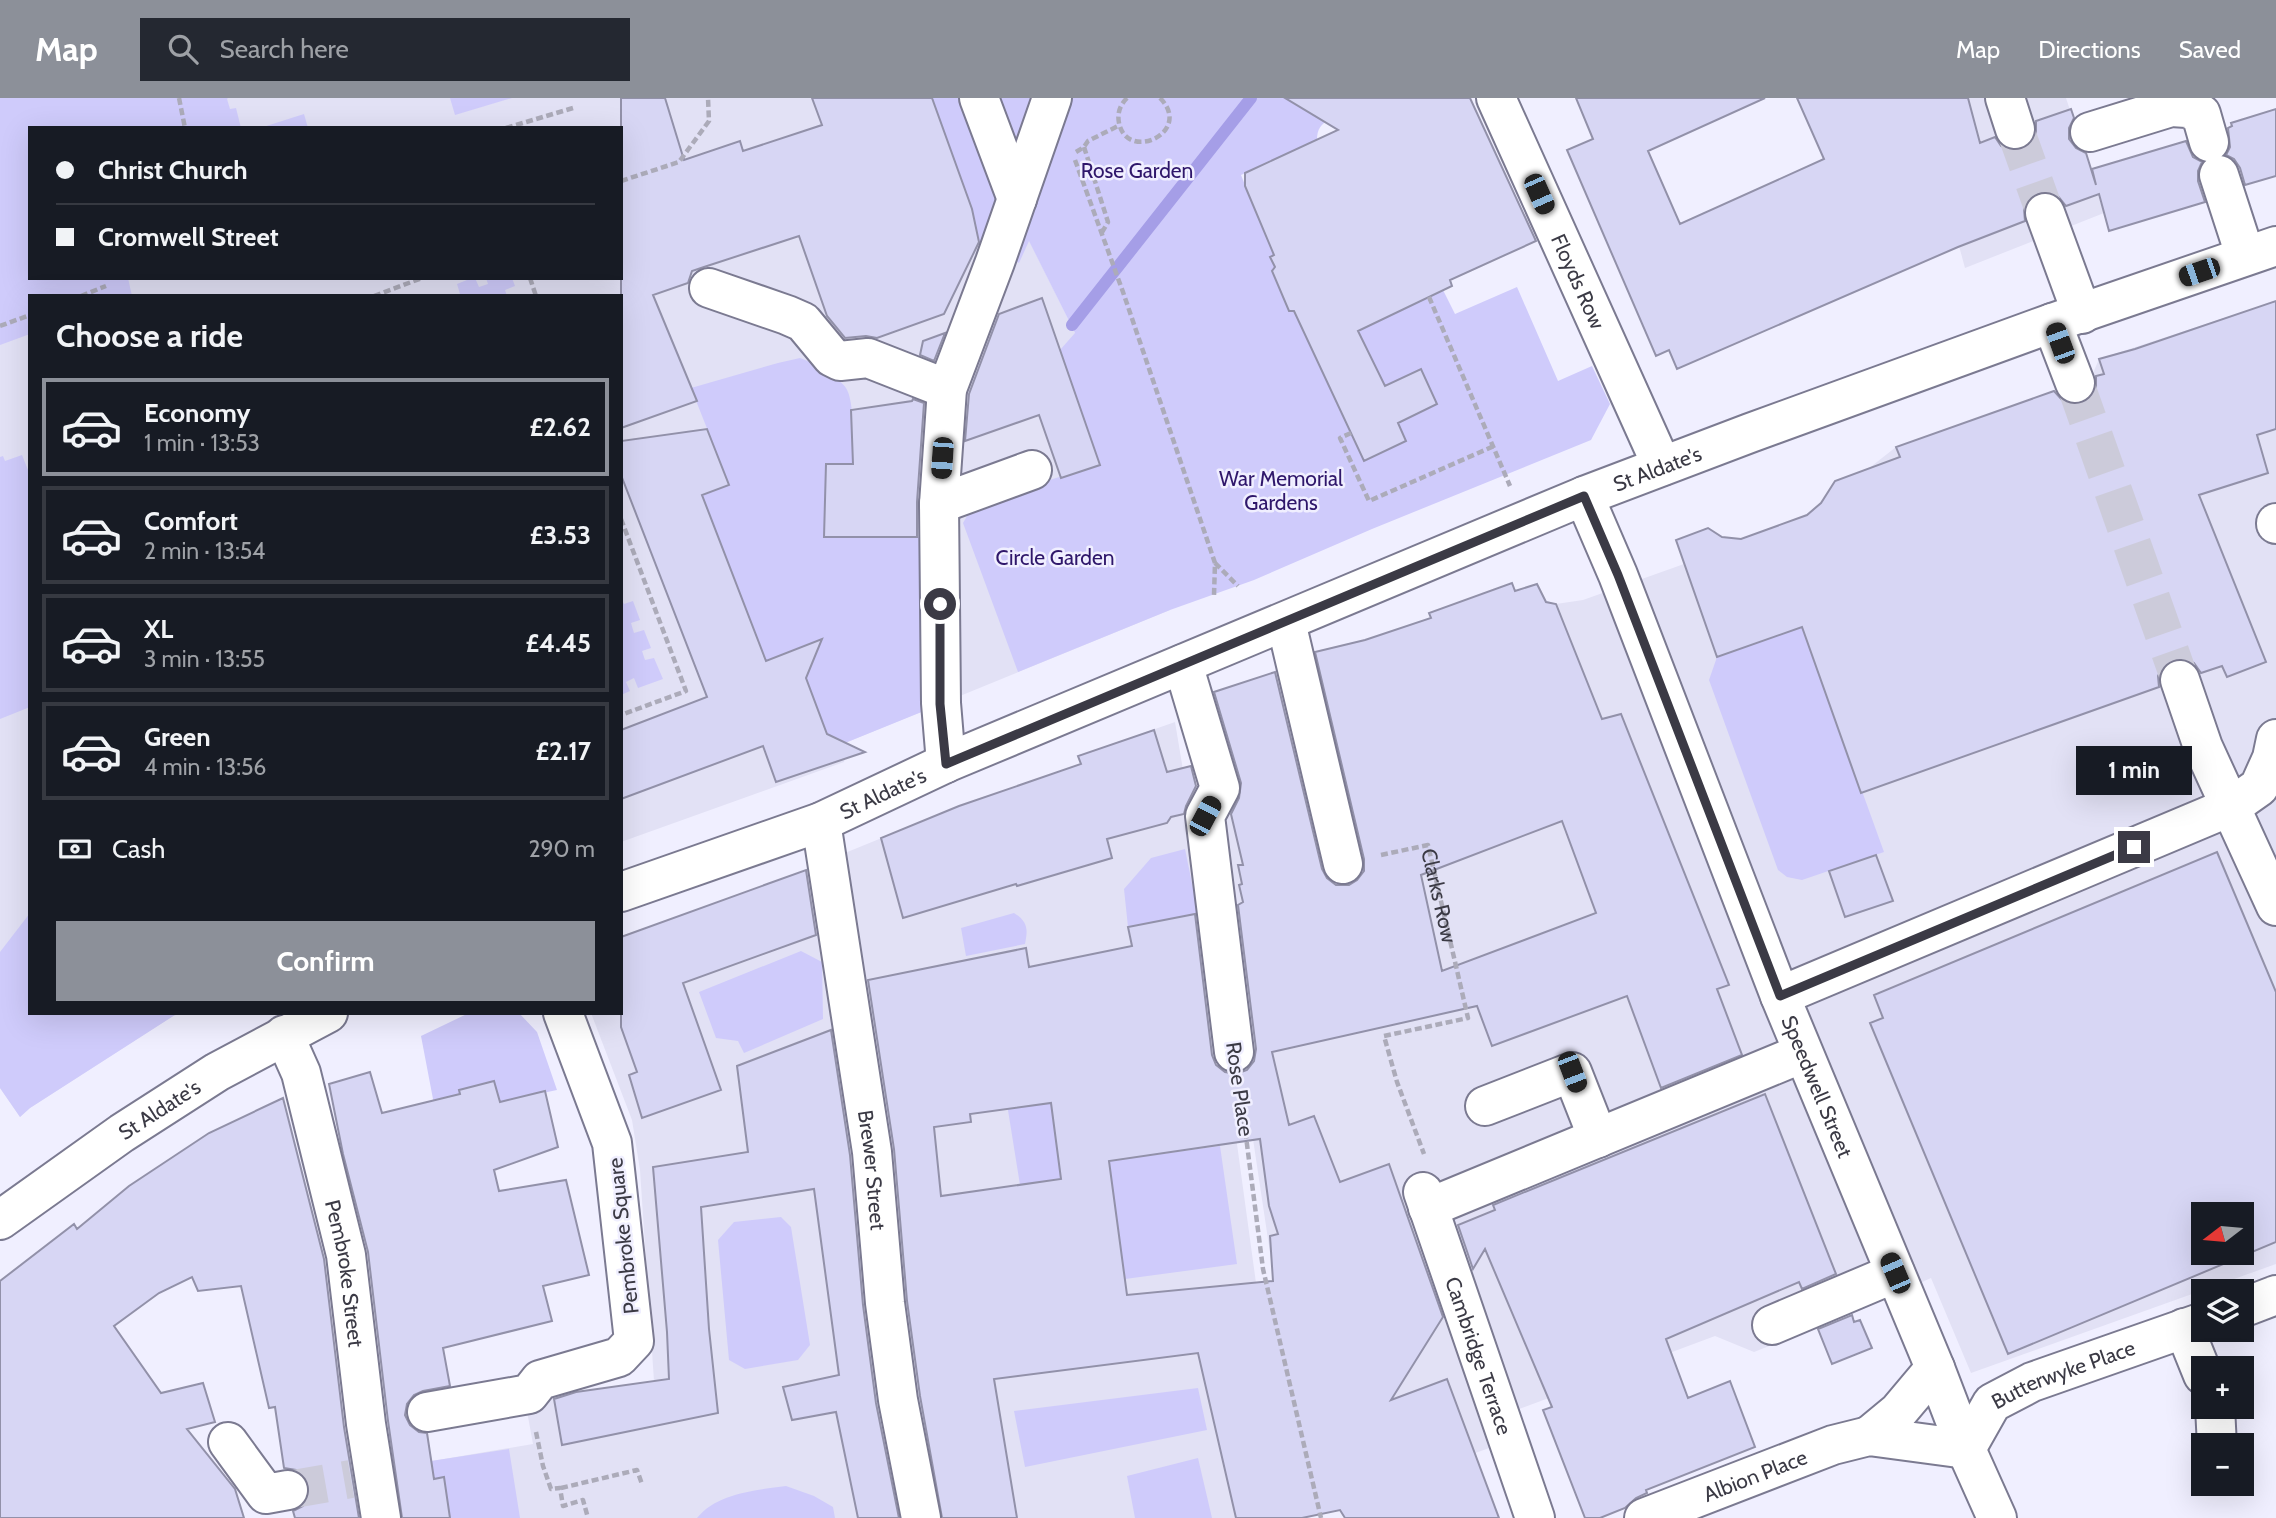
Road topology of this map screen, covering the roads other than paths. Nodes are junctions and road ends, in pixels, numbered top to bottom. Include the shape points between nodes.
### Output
1 (979, 98) edge
2 (1052, 98) edge
3 (1496, 98) edge
4 (2090, 132) dead end
5 (1017, 200) junction
6 (2045, 213) tunnel mouth
7 (2261, 251) edge
8 (709, 288) dead end
9 (2067, 318) junction
10 (2075, 383) tunnel mouth
11 (947, 389) junction
12 (1662, 466) junction
13 (1032, 470) dead end
14 (1584, 496) junction
15 (939, 504) junction
16 (1286, 622) junction
17 (1183, 664) junction
18 (2180, 680) tunnel mouth
19 (2276, 738) edge
20 (946, 764) junction
21 (2232, 806) junction
22 (821, 822) junction
23 (1343, 863) road end
24 (623, 891) edge
25 (2276, 906) edge
26 (1780, 996) junction
27 (324, 1015) edge
28 (565, 1015) edge
29 (284, 1035) junction
30 (1234, 1052) road end
31 (1803, 1053) junction
32 (1485, 1106) dead end
33 (1598, 1138) junction
34 (0, 1220) edge
35 (1895, 1273) junction
36 (2276, 1295) edge
37 (2254, 1303) edge
38 (1772, 1325) dead end
39 (2191, 1326) edge
40 (1935, 1368) junction
41 (427, 1412) dead end
42 (1870, 1436) junction
43 (228, 1443) dead end
44 (1966, 1449) junction
45 (288, 1490) tunnel mouth
46 (381, 1518) edge
47 (921, 1518) edge
48 (1535, 1518) edge
49 (1643, 1518) edge
50 (1997, 1518) edge

1 - 5 street
2 - 5 street
3 - 12 street, Floyds Row
4 - 7 street via 2171,107 2201,114 2214,158
5 - 11 street
6 - 9 street
7 - 9 street, St Aldate's
8 - 11 street via 803,323 840,362 868,358
9 - 10 street
9 - 12 street, St Aldate's
11 - 15 street
12 - 14 street, St Aldate's
13 - 15 street
14 - 16 street, St Aldate's
14 - 26 street, Speedwell Street
15 - 20 street via 940,704
16 - 17 street, St Aldate's
16 - 23 street
17 - 20 street, St Aldate's
17 - 30 street, Rose Place via 1220,789 1205,816
18 - 21 street via 2203,747
19 - 21 street via 2259,787
20 - 22 street, St Aldate's
21 - 25 street
21 - 26 street
22 - 24 street, St Aldate's
22 - 47 street, Brewer Street via 872,1152 898,1400
26 - 31 street, Speedwell Street
27 - 29 street, St Aldate's
28 - 41 street, Pembroke Square via 612,1143 634,1341 619,1357 540,1380 527,1394
29 - 34 street, St Aldate's via 122,1133
29 - 46 street, Pembroke Street via 302,1073 346,1255 362,1477
31 - 33 street
31 - 35 street, Speedwell Street
32 - 33 street via 1572,1072
33 - 48 street, Cambridge Terrace via 1425,1200
35 - 38 street
35 - 40 street, Speedwell Street
36 - 37 street
39 - 44 street, Butterwyke Place via 2032,1382 1992,1403
40 - 42 street, Albion Place via 1898,1412
40 - 44 street, Speedwell Street
42 - 44 street, Albion Place
42 - 49 street, Albion Place via 1833,1445
43 - 45 street via 267,1494
44 - 50 street, Speedwell Street

